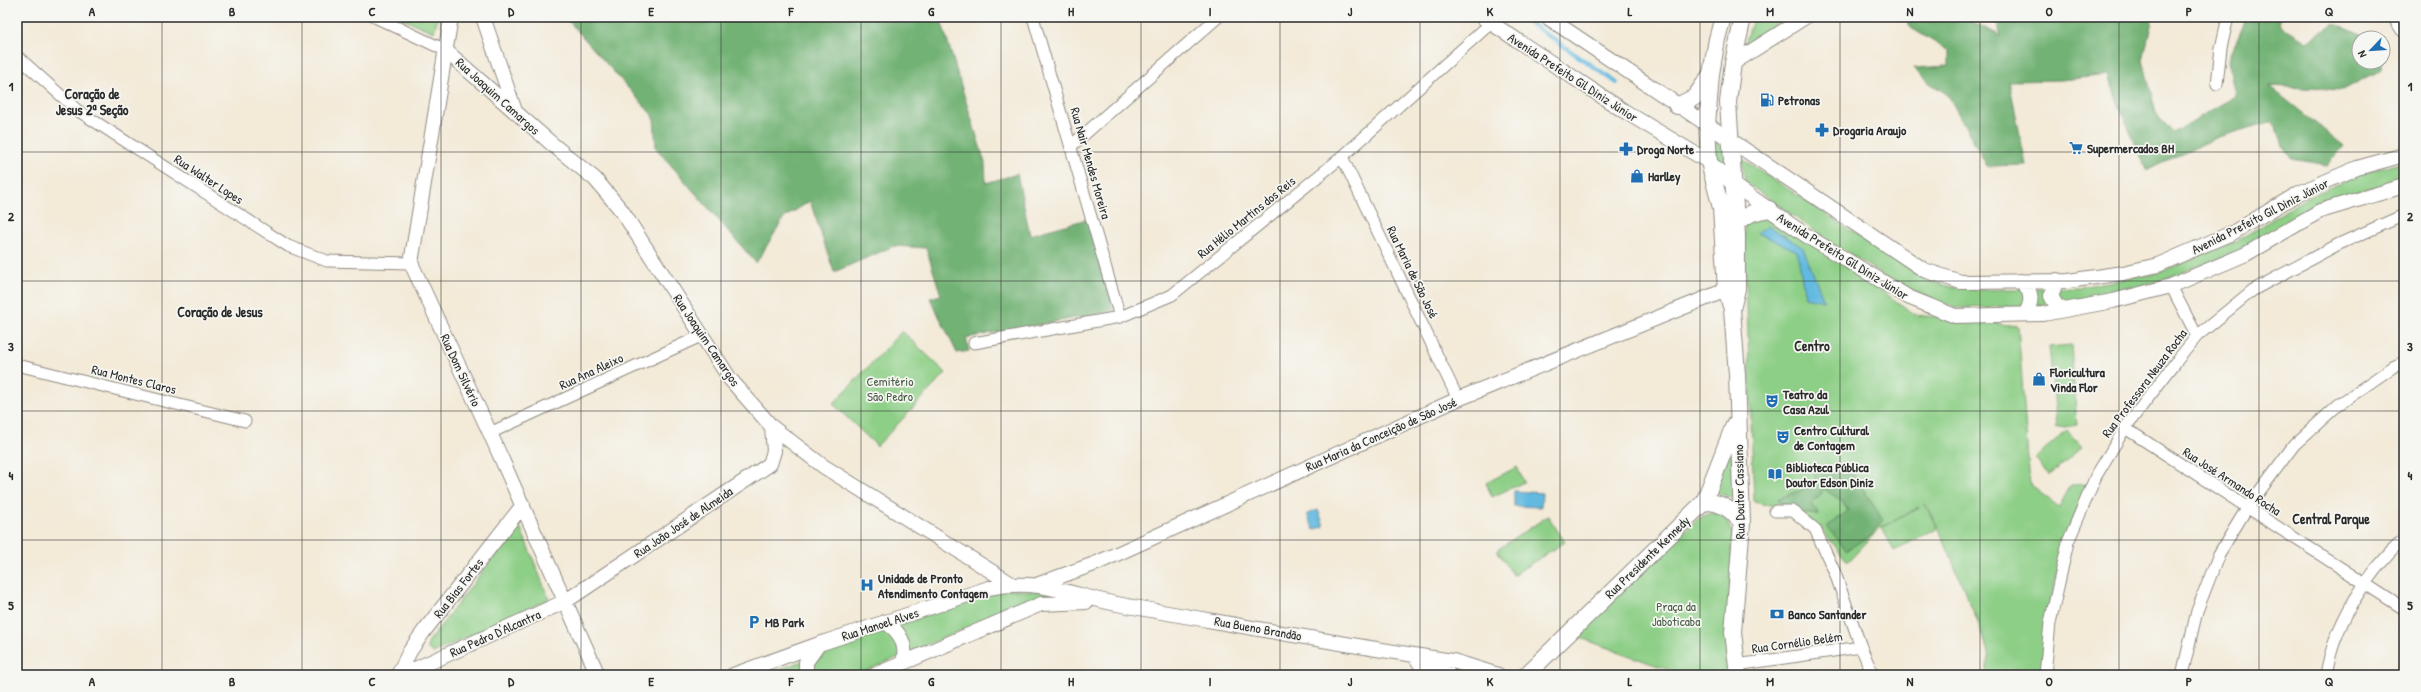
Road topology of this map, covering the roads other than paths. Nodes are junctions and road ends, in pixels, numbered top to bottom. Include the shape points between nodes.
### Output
1 (375, 17) edge
2 (451, 17) edge
3 (483, 17) edge
4 (1033, 17) edge
5 (1547, 17) edge
6 (1723, 17) edge
7 (1743, 17) edge
8 (1805, 17) edge
9 (2228, 17) edge
10 (2396, 17) edge
11 (1212, 19) edge
12 (1486, 20) edge
13 (1789, 21) edge
14 (2404, 29) edge
15 (446, 50) junction
16 (17, 56) edge
17 (1733, 63) junction
18 (1711, 74) junction
19 (2217, 84) dead end
20 (1677, 106) junction
21 (516, 112) junction
22 (1707, 125) junction
23 (1731, 142) junction
24 (1071, 146) junction
25 (2404, 155) edge
26 (1342, 157) junction
27 (1709, 162) junction
28 (1734, 185) junction
29 (2404, 186) edge
30 (1768, 209) junction
31 (2404, 214) edge
32 (1736, 222) junction
33 (411, 263) junction
34 (2057, 280) junction
35 (2020, 281) junction
36 (2171, 286) junction
37 (1726, 290) junction
38 (1732, 310) junction
39 (2064, 310) junction
40 (2025, 314) junction
41 (1120, 317) junction
42 (703, 335) junction
43 (2197, 336) junction
44 (974, 343) dead end
45 (2404, 362) edge
46 (17, 365) edge
47 (1458, 398) junction
48 (1737, 418) junction
49 (245, 421) dead end
50 (772, 427) junction
51 (2125, 428) junction
52 (490, 433) junction
53 (1704, 502) junction
54 (523, 505) junction
55 (2248, 508) junction
56 (1775, 511) dead end
57 (1742, 523) junction
58 (2404, 540) edge
59 (1010, 583) junction
60 (1039, 584) junction
61 (2364, 584) junction
62 (566, 601) junction
63 (1100, 601) junction
64 (2404, 609) edge
65 (885, 622) junction
66 (424, 631) junction
67 (819, 644) junction
68 (1861, 647) junction
69 (1415, 656) junction
70 (428, 663) junction
71 (902, 664) junction
72 (1737, 670) edge
73 (1423, 672) edge
74 (398, 675) edge
75 (402, 675) edge
76 (598, 675) edge
77 (733, 675) edge
78 (806, 675) edge
79 (875, 675) edge
80 (1449, 675) edge
81 (1498, 675) edge
82 (1526, 675) edge
83 (1873, 675) edge
84 (2045, 675) edge
85 (2182, 675) edge
86 (2326, 675) edge

1 - 15 street
2 - 15 street
3 - 21 street
4 - 24 street, Rua Nair Mendes Moreira
5 - 20 street, Avenida Prefeito Gil Diniz Júnior
6 - 18 main road, Rua Doutor Cassiano
7 - 17 main road, Rua Doutor Cassiano
8 - 13 street
9 - 19 street
10 - 14 main road
11 - 24 street
12 - 26 street, Rua Hélio Martins dos Reis
12 - 27 street, Avenida Prefeito Gil Diniz Júnior via 1624,111
13 - 17 street
15 - 21 street, Rua Joaquim Camargos
15 - 33 street
16 - 33 street, Rua Walter Lopes via 77,110 288,246 327,261
17 - 23 main road, Rua Doutor Cassiano via 1728,102
18 - 20 main road via 1695,97
18 - 22 main road, Rua Doutor Cassiano
20 - 22 street, Avenida Prefeito Gil Diniz Júnior
21 - 42 street, Rua Joaquim Camargos via 595,179 622,211
22 - 23 street, Avenida Prefeito Gil Diniz Júnior
22 - 27 main road, Rua Doutor Cassiano
23 - 28 main road, Rua Doutor Cassiano
23 - 35 street, Avenida Prefeito Gil Diniz Júnior via 1924,270 1961,282
24 - 41 street, Rua Nair Mendes Moreira
25 - 34 street, Avenida Prefeito Gil Diniz Júnior via 2357,168 2299,193 2234,232 2158,266 2068,281
26 - 41 street, Rua Hélio Martins dos Reis via 1172,295
26 - 47 street, Rua Maria de São José
27 - 28 street, Avenida Prefeito Gil Diniz Júnior
27 - 37 main road, Rua Doutor Cassiano via 1721,208
28 - 30 street, Avenida Prefeito Gil Diniz Júnior
28 - 32 main road, Rua Doutor Cassiano
29 - 36 street, Avenida Prefeito Gil Diniz Júnior via 2320,212 2246,254
30 - 32 main road via 1752,213
30 - 40 street, Avenida Prefeito Gil Diniz Júnior via 1810,238 1908,297 1955,316
31 - 43 street, Rua Professora Neuza Rocha via 2339,244 2253,290
32 - 38 main road, Rua Doutor Cassiano via 1737,289
33 - 52 street, Rua Dom Silvério
34 - 35 street, Avenida Prefeito Gil Diniz Júnior
34 - 39 street via 2051,296 2056,306
35 - 40 street via 2027,287 2031,299
36 - 39 street, Avenida Prefeito Gil Diniz Júnior
36 - 43 street
37 - 38 main road, Rua Doutor Cassiano
37 - 47 street, Rua Maria da Conceição de São José
38 - 48 main road, Rua Doutor Cassiano via 1737,374
39 - 40 street, Avenida Prefeito Gil Diniz Júnior
41 - 44 street, Rua Hélio Martins dos Reis
42 - 50 street, Rua Joaquim Camargos via 730,378
42 - 52 street, Rua Ana Aleixo
43 - 51 street, Rua Professora Neuza Rocha
45 - 55 street via 2338,405 2294,445
46 - 49 street, Rua Montes Claros
47 - 60 street, Rua Maria da Conceição de São José via 1097,563
48 - 53 main road, Rua Presidente Kennedy
48 - 57 main road, Rua Doutor Cassiano
50 - 59 street, Rua Joaquim Camargos via 823,466
50 - 62 street, Rua João José de Almeida via 774,451 770,464
51 - 55 street, Rua José Armando Rocha
51 - 84 street, Rua Professora Neuza Rocha via 2096,476 2068,542 2050,623
52 - 54 street, Rua Dom Silvério
53 - 57 main road via 1713,502 1730,510
53 - 82 main road, Rua Presidente Kennedy
54 - 62 street, Rua Dom Silvério
54 - 66 street, Rua Bias Fortes
55 - 61 street, Rua José Armando Rocha
55 - 85 street via 2218,554 2197,611
56 - 68 street via 1793,511 1815,529 1835,573
57 - 72 main road, Rua Doutor Cassiano via 1732,632
58 - 61 street
59 - 60 street, Rua Manoel Alves
59 - 65 street, Rua Manoel Alves
60 - 63 street, Rua Manoel Alves
61 - 64 street, Rua José Armando Rocha
61 - 86 street via 2345,618 2329,655
62 - 70 street, Rua Pedro D'Alcantra
62 - 76 street, Rua Dom Silvério
63 - 69 street, Rua Bueno Brandão
63 - 71 street via 1041,604
65 - 67 street, Rua Manoel Alves
65 - 71 street via 892,626 901,638 905,656
66 - 70 street via 421,643
66 - 74 street, Rua Bias Fortes
67 - 77 street, Rua Manoel Alves
67 - 78 street via 806,662
68 - 72 street, Rua Cornélio Belém
68 - 83 street
69 - 73 street
69 - 81 street, Rua Bueno Brandão via 1453,661
70 - 75 street, Rua Pedro D'Alcantra
71 - 79 street
73 - 80 street

